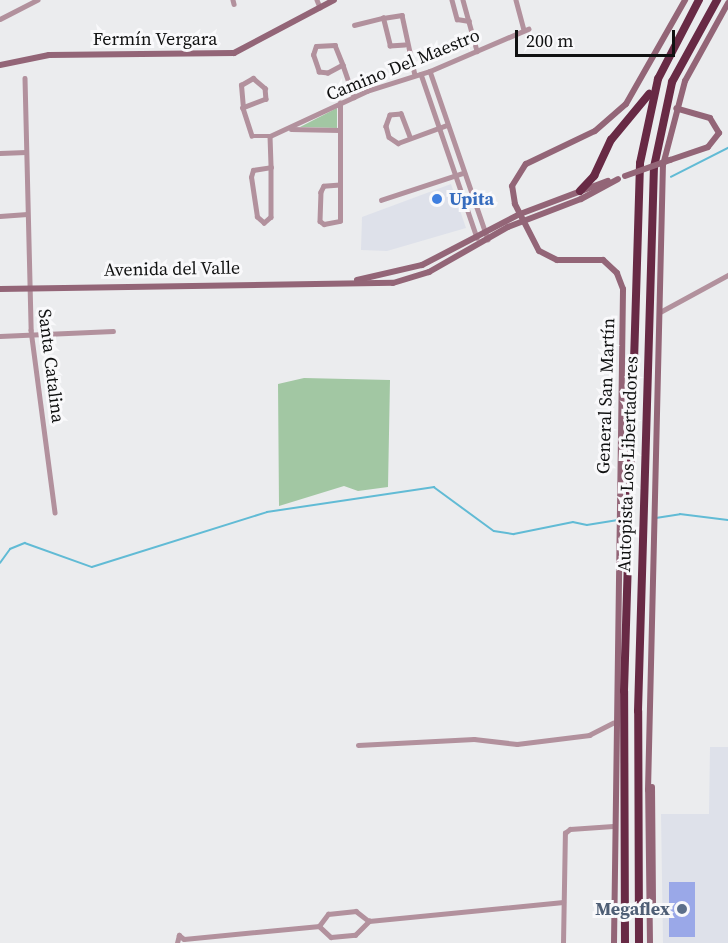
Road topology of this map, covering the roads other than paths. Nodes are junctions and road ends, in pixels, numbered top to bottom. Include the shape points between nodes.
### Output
1 (37, 0) edge
2 (317, 0) edge
3 (334, 0) edge
4 (452, 0) edge
5 (463, 0) edge
6 (516, 0) edge
7 (685, 0) edge
8 (699, 0) edge
9 (717, 0) edge
10 (728, 3) edge
11 (320, 7) junction
12 (383, 18) junction
13 (0, 19) edge
14 (469, 21) junction
15 (354, 25) dead end
16 (405, 45) junction
17 (477, 51) junction
18 (0, 65) edge
19 (343, 65) junction
20 (663, 67) junction
21 (430, 71) junction
22 (418, 75) junction
23 (24, 78) dead end
24 (354, 97) junction
25 (340, 103) junction
26 (243, 108) junction
27 (676, 108) junction
28 (447, 125) junction
29 (290, 129) junction
30 (438, 129) junction
31 (339, 130) junction
32 (270, 136) junction
33 (410, 138) junction
34 (26, 152) junction
35 (0, 153) edge
36 (271, 167) junction
37 (463, 173) junction
38 (454, 176) junction
39 (622, 177) junction
40 (340, 185) junction
41 (580, 191) junction
42 (381, 200) dead end
43 (27, 214) junction
44 (520, 214) junction
45 (0, 216) edge
46 (523, 222) junction
47 (484, 231) junction
48 (476, 236) junction
49 (488, 239) junction
50 (479, 244) junction
51 (728, 274) edge
52 (345, 282) junction
53 (28, 286) junction
54 (0, 289) edge
55 (660, 312) junction
56 (113, 331) dead end
57 (32, 334) junction
58 (0, 336) edge
59 (55, 512) dead end
60 (613, 723) junction
61 (358, 745) dead end
62 (613, 826) junction
63 (563, 902) junction
64 (369, 921) junction
65 (319, 926) junction
66 (650, 940) edge
67 (184, 941) edge
68 (177, 943) edge
69 (562, 943) edge
70 (614, 943) edge
71 (625, 943) edge
72 (639, 943) edge

1 - 13 street
2 - 11 street
3 - 11 street, Fermín Vergara
4 - 14 street via 457,19
5 - 14 street
6 - 17 street, Camino Del Maestro via 526,29
7 - 44 street, General San Martín via 638,87 618,112 595,131 534,159 518,172 512,191
8 - 20 highway, Autopista Los Libertadores
9 - 72 highway, Autopista Los Libertadores via 680,63 656,146 643,536
10 - 27 street via 698,52
11 - 18 street, Fermín Vergara via 234,54 50,55
12 - 15 street
12 - 16 street via 390,45
12 - 16 street via 402,15 410,38
14 - 17 street
16 - 22 street
17 - 21 street, Camino Del Maestro
19 - 19 street via 335,45 316,46 313,55 319,72 323,74
19 - 24 street
20 - 41 highway via 640,110 611,140 594,176
20 - 71 highway, Autopista Los Libertadores via 640,163 628,539
21 - 22 street, Camino Del Maestro
21 - 28 street
22 - 24 street, Camino Del Maestro
22 - 30 street
23 - 34 street, Santa Catalina
24 - 25 street, Camino Del Maestro
25 - 29 street, Camino Del Maestro
25 - 31 street
26 - 26 street via 266,99 258,79 241,85
26 - 32 street via 252,136
27 - 39 street, Avenida del Valle, bridge via 710,118 719,133 708,147
27 - 55 street via 663,165
28 - 30 street
28 - 37 street
29 - 31 street, Camino Del Maestro
29 - 32 street, Camino Del Maestro
30 - 33 street
30 - 38 street
31 - 40 street
32 - 36 street
33 - 33 street via 401,114 390,115 386,126 389,137 398,142
34 - 35 street
34 - 43 street, Santa Catalina
36 - 36 street via 251,173 257,217 264,223 271,217
37 - 38 street
37 - 47 street
38 - 42 street
38 - 48 street
39 - 41 street, Avenida del Valle
39 - 46 street, Avenida del Valle
40 - 40 street via 340,221 324,224 320,221 321,192 324,186
41 - 44 street, Avenida del Valle
43 - 45 street
43 - 53 street, Santa Catalina
44 - 46 street, General San Martín
44 - 47 street, Avenida del Valle
46 - 49 street, Avenida del Valle
46 - 60 street, General San Martín via 544,256 561,261 603,260 621,279
47 - 48 street, Avenida del Valle
47 - 49 street
48 - 50 street
48 - 52 street, Avenida del Valle via 414,268
49 - 50 street, Avenida del Valle
50 - 52 street, Avenida del Valle via 411,279
51 - 55 street
52 - 53 street, Avenida del Valle
53 - 54 street, Avenida del Valle
53 - 57 street, Santa Catalina
55 - 66 street via 649,765
56 - 57 street
57 - 58 street
57 - 59 street, Santa Catalina
60 - 61 street via 589,735 516,744 474,739
60 - 62 street, General San Martín
62 - 63 street via 570,829 565,833
62 - 70 street, General San Martín
63 - 64 street
63 - 69 street
64 - 65 street via 356,911 328,914
64 - 65 street via 355,935 328,936
65 - 67 street
67 - 68 street via 178,935

